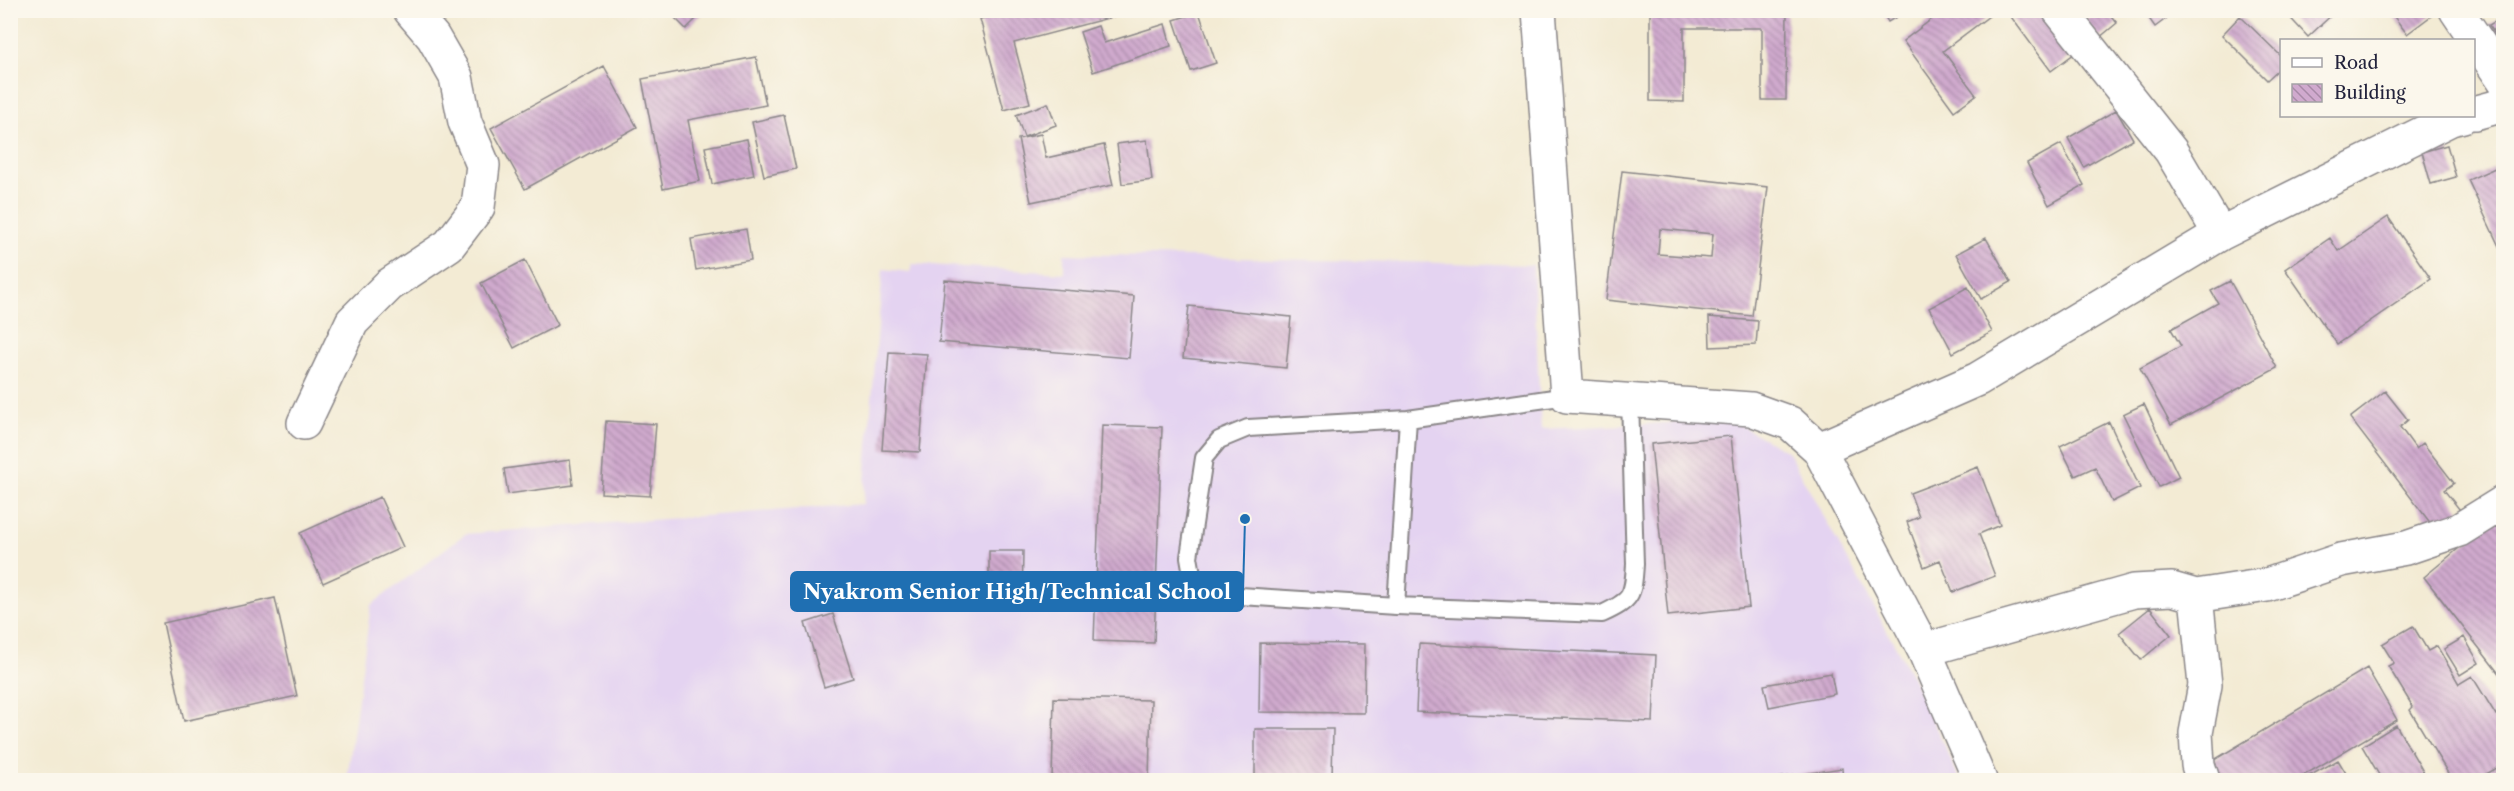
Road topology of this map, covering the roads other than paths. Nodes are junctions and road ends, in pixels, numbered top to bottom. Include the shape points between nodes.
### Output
1 (410, 10) edge
2 (1539, 10) edge
3 (2059, 10) edge
4 (2456, 10) edge
5 (2504, 81) edge
6 (2504, 105) edge
7 (2475, 113) edge
8 (2459, 117) edge
9 (2220, 234) junction
10 (1567, 396) junction
11 (1630, 399) junction
12 (1408, 419) junction
13 (304, 423) dead end
14 (1819, 449) junction
15 (2504, 502) edge
16 (2196, 596) junction
17 (1396, 606) junction
18 (1924, 650) junction
19 (1980, 780) edge
20 (2203, 780) edge

1 - 13 street via 434,37 456,76 465,122 483,165 478,207 450,245 389,285 352,322
2 - 10 street
3 - 9 street via 2171,151
4 - 5 street
6 - 7 street
8 - 9 street
9 - 14 street via 1978,380
10 - 11 street
10 - 12 lane
11 - 14 street via 1751,409 1790,423
11 - 17 lane via 1635,564 1633,591 1622,604 1602,614
12 - 17 lane
12 - 17 lane via 1248,428 1219,440 1204,458 1189,557 1192,574 1225,595
14 - 18 street
15 - 16 street via 2459,530 2406,548 2342,560 2267,585
16 - 18 street via 2172,589 2134,591
16 - 20 street via 2205,685 2196,733
18 - 19 street

